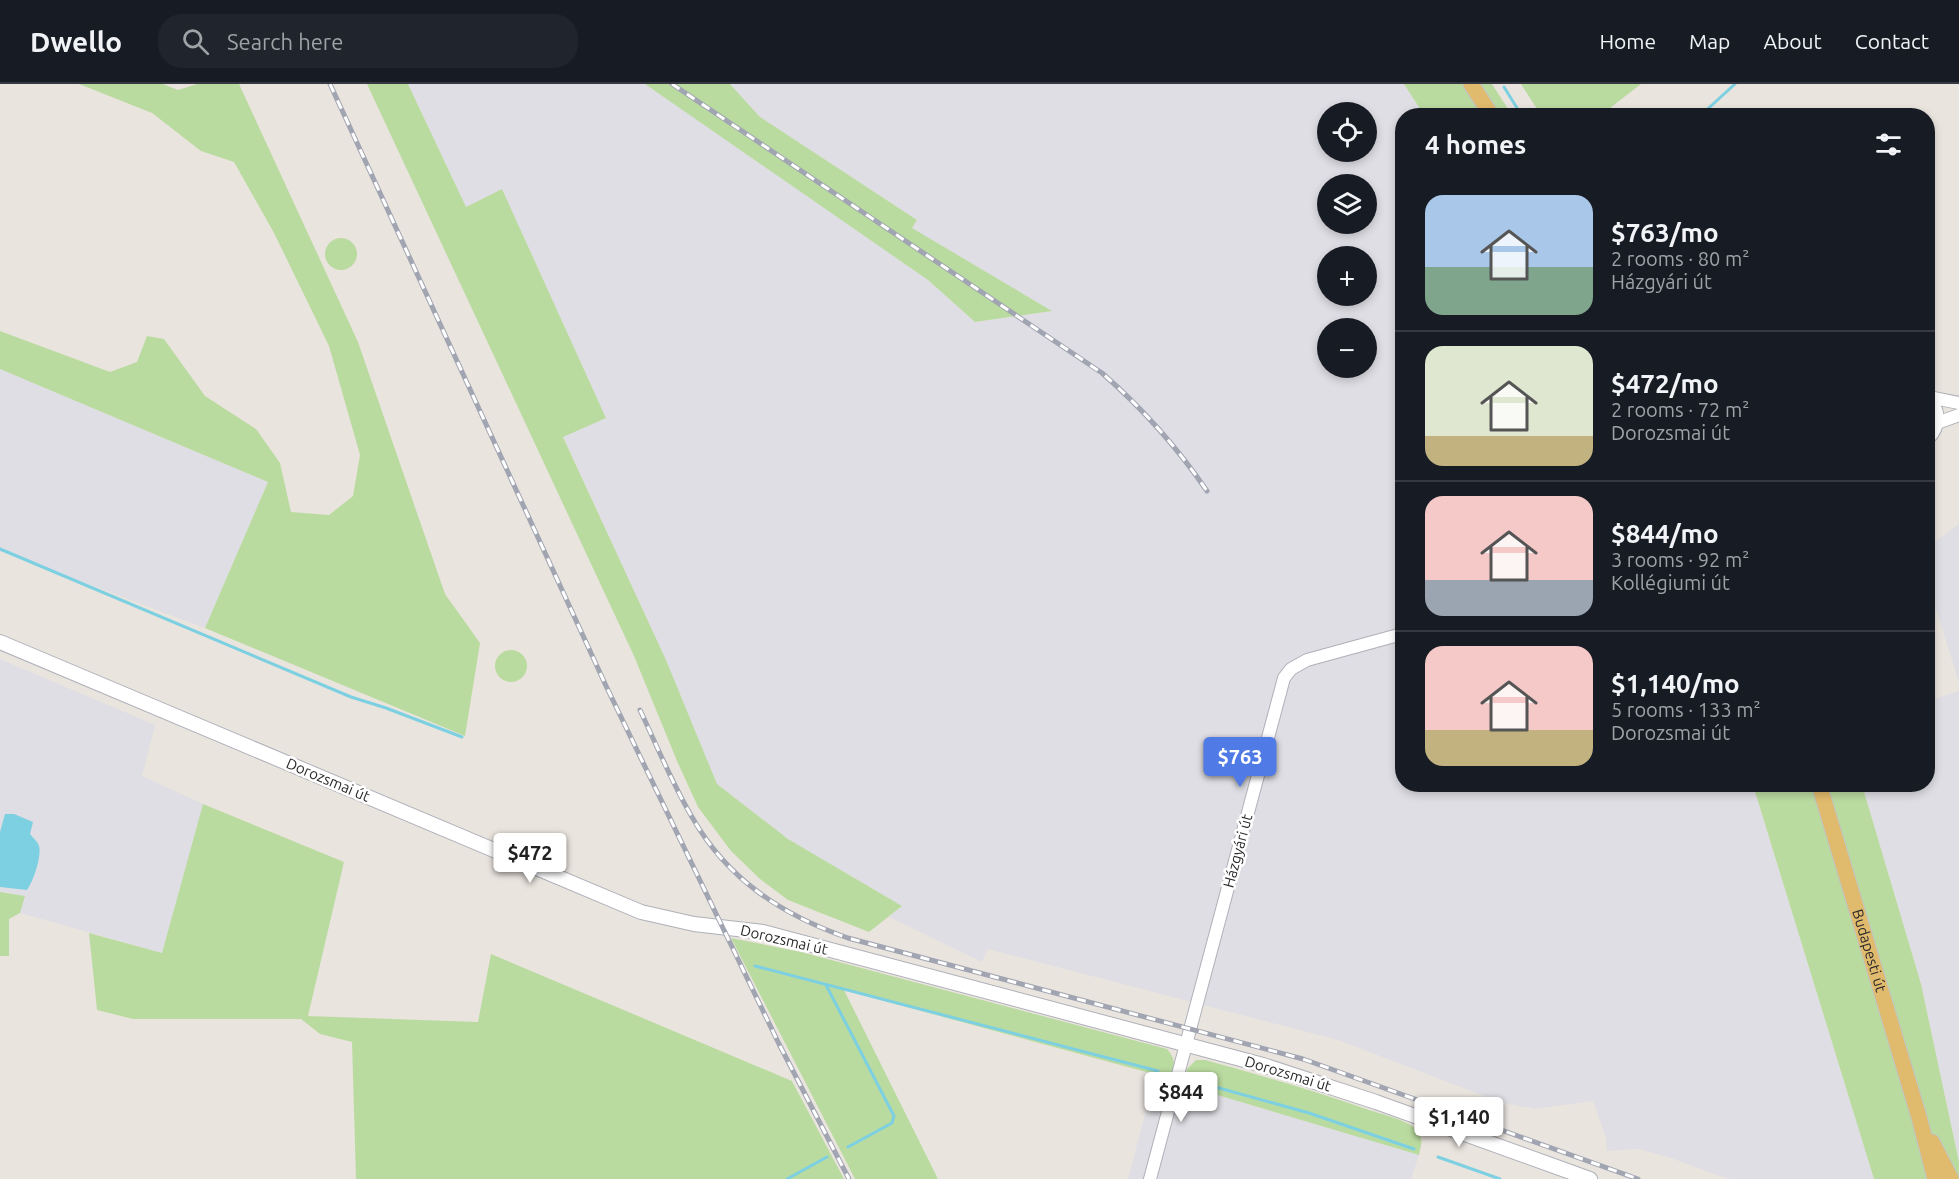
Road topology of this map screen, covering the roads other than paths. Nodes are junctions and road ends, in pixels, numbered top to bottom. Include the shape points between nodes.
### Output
1 (1471, 84) edge
2 (1483, 84) edge
3 (1487, 108) edge
4 (1498, 108) edge
5 (1935, 398) edge
6 (1959, 403) edge
7 (1935, 405) edge
8 (1959, 415) edge
9 (1937, 423) junction
10 (1935, 428) edge
11 (1395, 636) edge
12 (0, 642) edge
13 (1821, 792) edge
14 (1186, 1045) junction
15 (1919, 1118) junction
16 (1150, 1179) edge
17 (1590, 1179) edge
18 (1935, 1179) edge
19 (1951, 1179) edge

1 - 3 main road
2 - 4 main road
5 - 6 street
7 - 9 street
8 - 9 street
9 - 10 street
11 - 14 street, Házgyári út via 1307,660 1290,669 1284,678
12 - 14 main road, Dorozsmai út via 640,912 694,924 763,932
13 - 15 main road, Budapesti út
14 - 16 street, Házgyári út
14 - 17 main road, Dorozsmai út via 1316,1081
15 - 18 main road, Budapesti út
15 - 19 main road, Budapesti út

